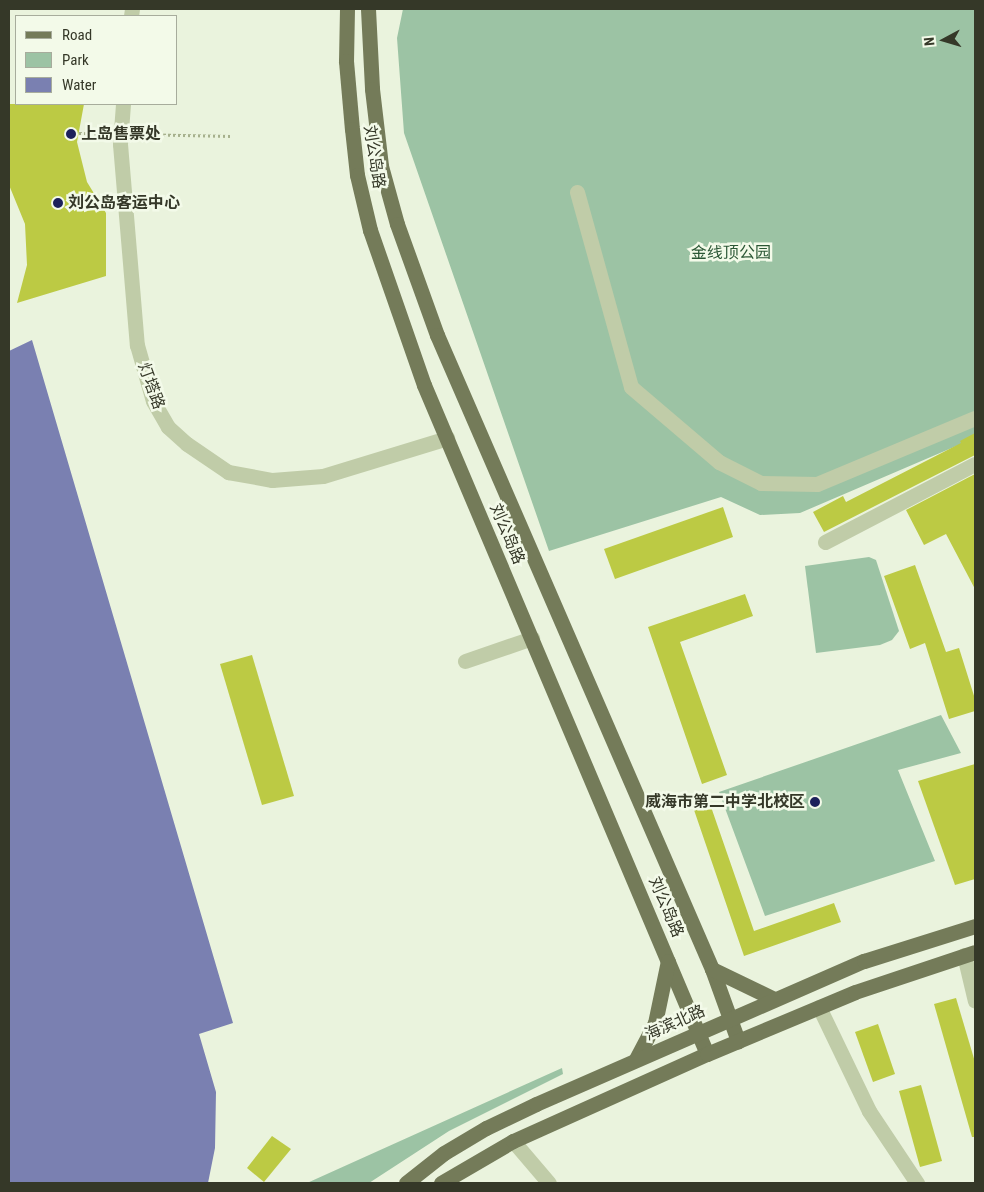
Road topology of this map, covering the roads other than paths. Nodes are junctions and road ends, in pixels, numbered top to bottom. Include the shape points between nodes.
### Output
1 (347, 9) edge
2 (368, 9) edge
3 (123, 105) edge
4 (577, 192) dead end
5 (975, 418) edge
6 (447, 438) junction
7 (975, 464) edge
8 (824, 542) dead end
9 (532, 638) junction
10 (465, 661) dead end
11 (975, 926) edge
12 (970, 953) edge
13 (669, 959) junction
14 (712, 969) junction
15 (774, 999) junction
16 (975, 1001) edge
17 (818, 1007) junction
18 (729, 1018) junction
19 (697, 1032) junction
20 (738, 1041) junction
21 (707, 1054) junction
22 (636, 1059) junction
23 (513, 1141) junction
24 (406, 1183) edge
25 (442, 1183) edge
26 (549, 1183) edge
27 (916, 1183) edge

1 - 6 main road, 刘公岛路 via 346,61 359,184 370,230 424,384
2 - 14 main road, 刘公岛路 via 372,89 381,166 414,270 444,353
3 - 6 street, 灯塔路 via 120,144 137,345 153,401 168,427 228,472 272,480 323,476
4 - 5 street via 631,386 719,462 761,483 817,484
6 - 9 main road, 刘公岛路
7 - 8 street
9 - 10 street
9 - 13 main road, 刘公岛路
11 - 15 main road, 海滨北路 via 891,951
12 - 16 street
12 - 17 main road
13 - 19 main road, 刘公岛路
13 - 22 main road via 656,1023
14 - 15 main road
14 - 18 main road, 刘公岛路
15 - 18 main road, 海滨北路
17 - 20 main road
17 - 27 street via 869,1111
18 - 19 main road, 海滨北路
18 - 20 main road, 刘公岛路
19 - 21 main road, 刘公岛路
19 - 22 main road, 海滨北路
20 - 21 main road
21 - 23 main road
22 - 24 main road, 海滨北路 via 486,1128 444,1153
23 - 25 main road
23 - 26 street

